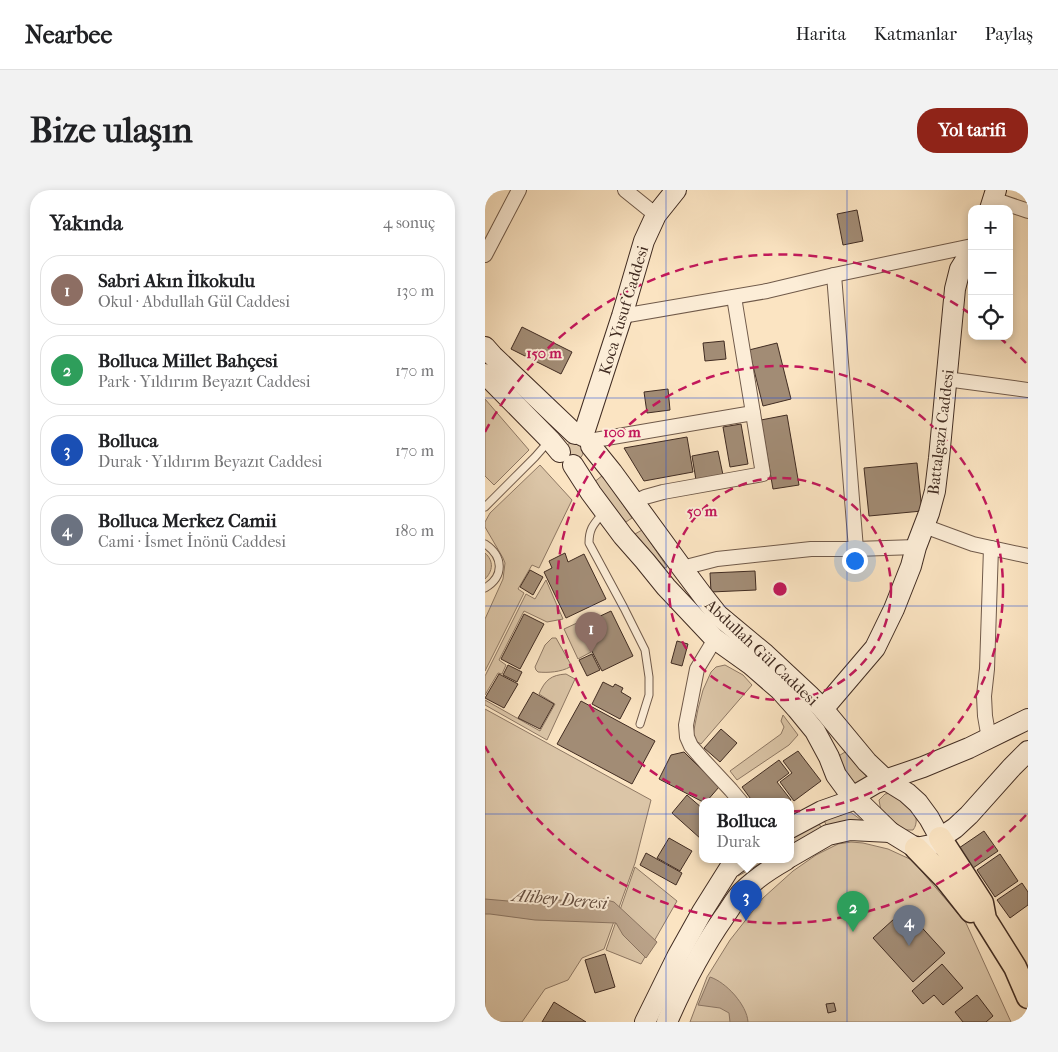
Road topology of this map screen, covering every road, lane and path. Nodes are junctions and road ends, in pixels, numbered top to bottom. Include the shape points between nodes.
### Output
1 (519, 190) edge
2 (625, 190) edge
3 (676, 190) edge
4 (993, 199) edge
5 (1028, 211) edge
6 (656, 215) junction
7 (968, 247) edge
8 (485, 255) edge
9 (968, 256) edge
10 (834, 275) junction
11 (734, 298) junction
12 (622, 316) junction
13 (485, 347) edge
14 (485, 374) edge
15 (947, 379) junction
16 (1028, 390) edge
17 (753, 413) junction
18 (584, 439) junction
19 (561, 452) junction
20 (634, 502) junction
21 (485, 507) edge
22 (605, 511) junction
23 (924, 526) junction
24 (485, 544) edge
25 (916, 547) junction
26 (991, 548) junction
27 (856, 549) junction
28 (1028, 556) edge
29 (681, 568) junction
30 (485, 588) edge
31 (715, 638) junction
32 (823, 709) junction
33 (1028, 718) edge
34 (640, 724) dead end
35 (989, 739) junction
36 (1028, 751) edge
37 (836, 775) junction
38 (886, 780) junction
39 (737, 798) edge
40 (856, 799) junction
41 (822, 811) junction
42 (794, 826) edge
43 (889, 832) junction
44 (940, 838) junction
45 (916, 848) junction
46 (794, 855) edge
47 (737, 863) edge
48 (780, 863) edge
49 (985, 919) junction
50 (1028, 997) edge
51 (645, 1022) edge
52 (667, 1022) edge

1 - 8 street
2 - 6 street
3 - 6 street, Koca Yusuf Caddesi
4 - 5 street
6 - 12 street, Koca Yusuf Caddesi via 644,241
7 - 10 street
9 - 15 street, Battalgazi Caddesi via 959,270 955,289
10 - 11 street
10 - 27 street
11 - 12 street
11 - 17 street
12 - 18 street, Koca Yusuf Caddesi
13 - 18 street, Abdullah Gül Caddesi
14 - 19 street, Abdullah Gül Caddesi
15 - 16 street
15 - 23 street, Battalgazi Caddesi via 935,491
17 - 18 street
17 - 20 street via 763,474 663,492
18 - 19 street via 570,435 562,442
18 - 19 street via 591,455 585,462 577,466
18 - 20 street, Abdullah Gül Caddesi
19 - 21 lane via 535,457
19 - 22 street, Abdullah Gül Caddesi
20 - 29 street, Abdullah Gül Caddesi
22 - 31 street, Abdullah Gül Caddesi via 667,587
22 - 34 lane via 591,528 589,543 645,650 649,695
23 - 25 street, Battalgazi Caddesi
23 - 26 street
24 - 30 lane via 497,555 499,563 496,578
25 - 27 street
25 - 32 street, Battalgazi Caddesi via 901,592 875,648
26 - 28 street
26 - 35 street via 984,696
27 - 29 street via 811,549 725,558
29 - 32 street, Abdullah Gül Caddesi via 719,615
31 - 37 street, Abdullah Gül Caddesi via 750,664 797,709 815,731
31 - 39 street via 697,669 686,725 687,737 700,757
32 - 38 street, Abdullah Gül Caddesi
33 - 35 street
35 - 38 street
36 - 44 street via 962,822
37 - 40 street, Abdullah Gül Caddesi
37 - 41 street via 834,792
38 - 40 street via 866,788
38 - 44 street, Abdullah Gül Caddesi via 918,803
40 - 41 street
40 - 43 street, Abdullah Gül Caddesi
41 - 42 street
43 - 45 street
43 - 46 street via 850,830 828,835
44 - 45 street via 931,846
44 - 49 main road via 982,904
45 - 49 main road via 971,910
47 - 51 street via 729,869 702,912
48 - 52 street via 741,893 697,961
49 - 50 main road via 1015,966

